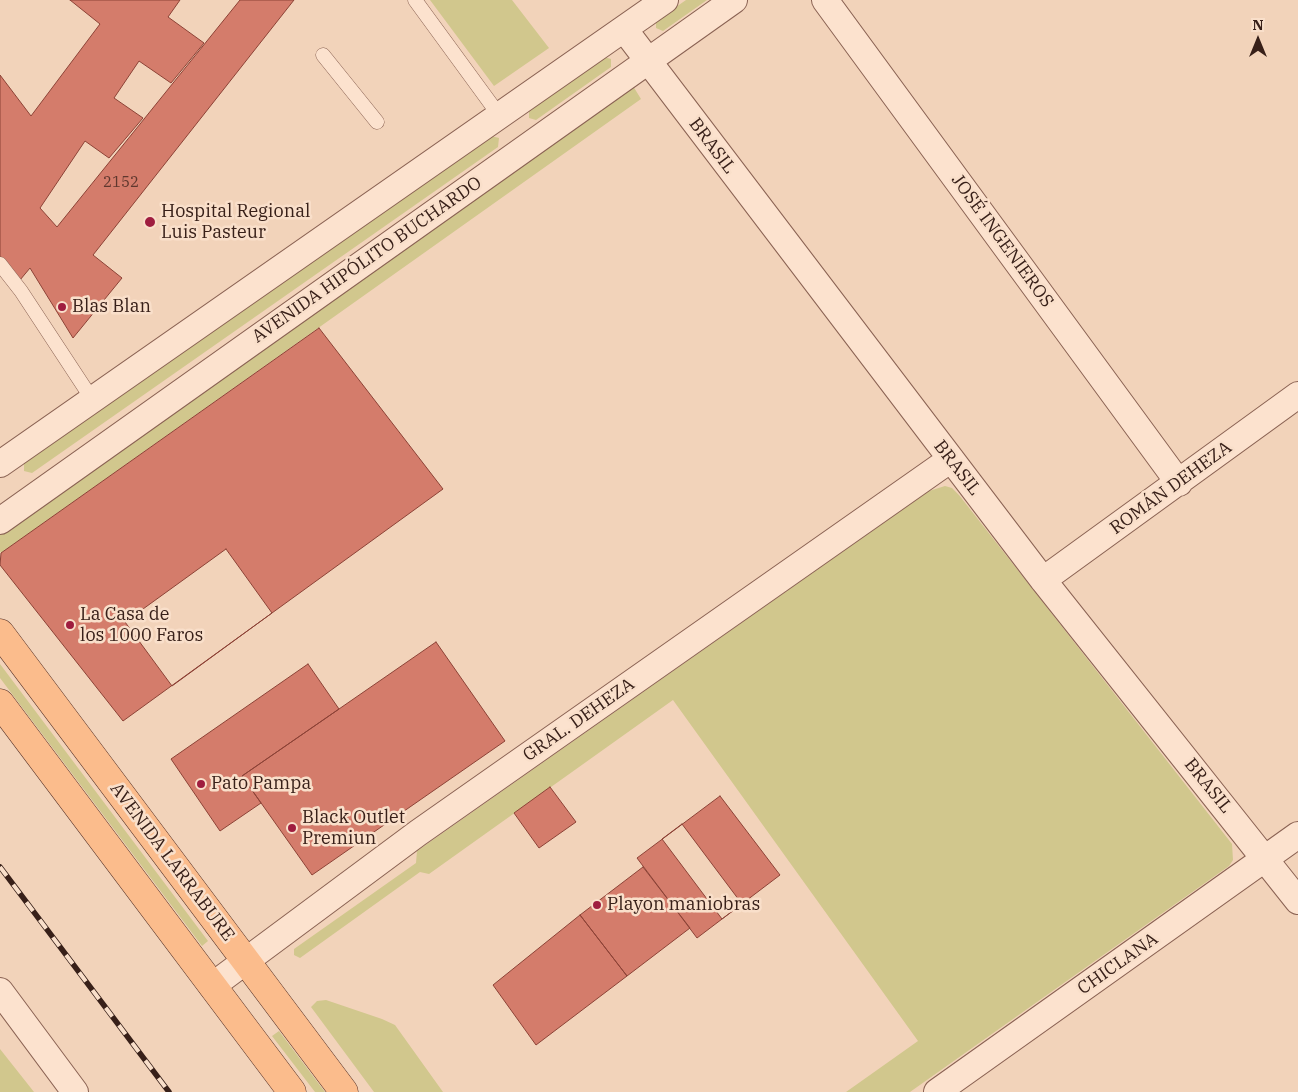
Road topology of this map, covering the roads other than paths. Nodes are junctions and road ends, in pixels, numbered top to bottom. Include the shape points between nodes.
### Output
1 (415, 0) edge
2 (665, 0) edge
3 (734, 0) edge
4 (825, 0) edge
5 (624, 29) junction
6 (323, 55) dead end
7 (648, 62) junction
8 (499, 115) junction
9 (377, 122) dead end
10 (526, 147) junction
11 (0, 264) edge
12 (1298, 395) edge
13 (92, 399) junction
14 (951, 459) junction
15 (0, 464) edge
16 (1178, 482) junction
17 (0, 521) edge
18 (1043, 580) junction
19 (0, 633) edge
20 (0, 703) edge
21 (1298, 835) edge
22 (1266, 858) junction
23 (1298, 901) edge
24 (246, 961) junction
25 (212, 986) junction
26 (0, 991) edge
27 (75, 1092) edge
28 (292, 1092) edge
29 (344, 1092) edge
30 (937, 1092) edge

1 - 8 lane
2 - 5 street
3 - 7 street, AVENIDA HIPÓLITO BUCHARDO
4 - 16 street, JOSÉ INGENIEROS
5 - 7 street, BRASIL
5 - 8 street
6 - 9 lane
7 - 10 street, AVENIDA HIPÓLITO BUCHARDO
7 - 14 street, BRASIL
8 - 10 street
8 - 13 street
10 - 17 street, AVENIDA HIPÓLITO BUCHARDO
11 - 13 lane
12 - 16 street, ROMÁN DEHEZA
13 - 15 street
14 - 18 street, BRASIL
14 - 24 street, GRAL. DEHEZA via 418,833
16 - 18 street, ROMÁN DEHEZA
18 - 22 street, BRASIL
19 - 24 main road, AVENIDA LARRABURE
20 - 25 main road
21 - 22 street, CHICLANA
22 - 23 street, BRASIL
22 - 30 street, CHICLANA
24 - 25 street, GRAL. DEHEZA
24 - 29 main road, AVENIDA LARRABURE
25 - 28 main road
26 - 27 street

